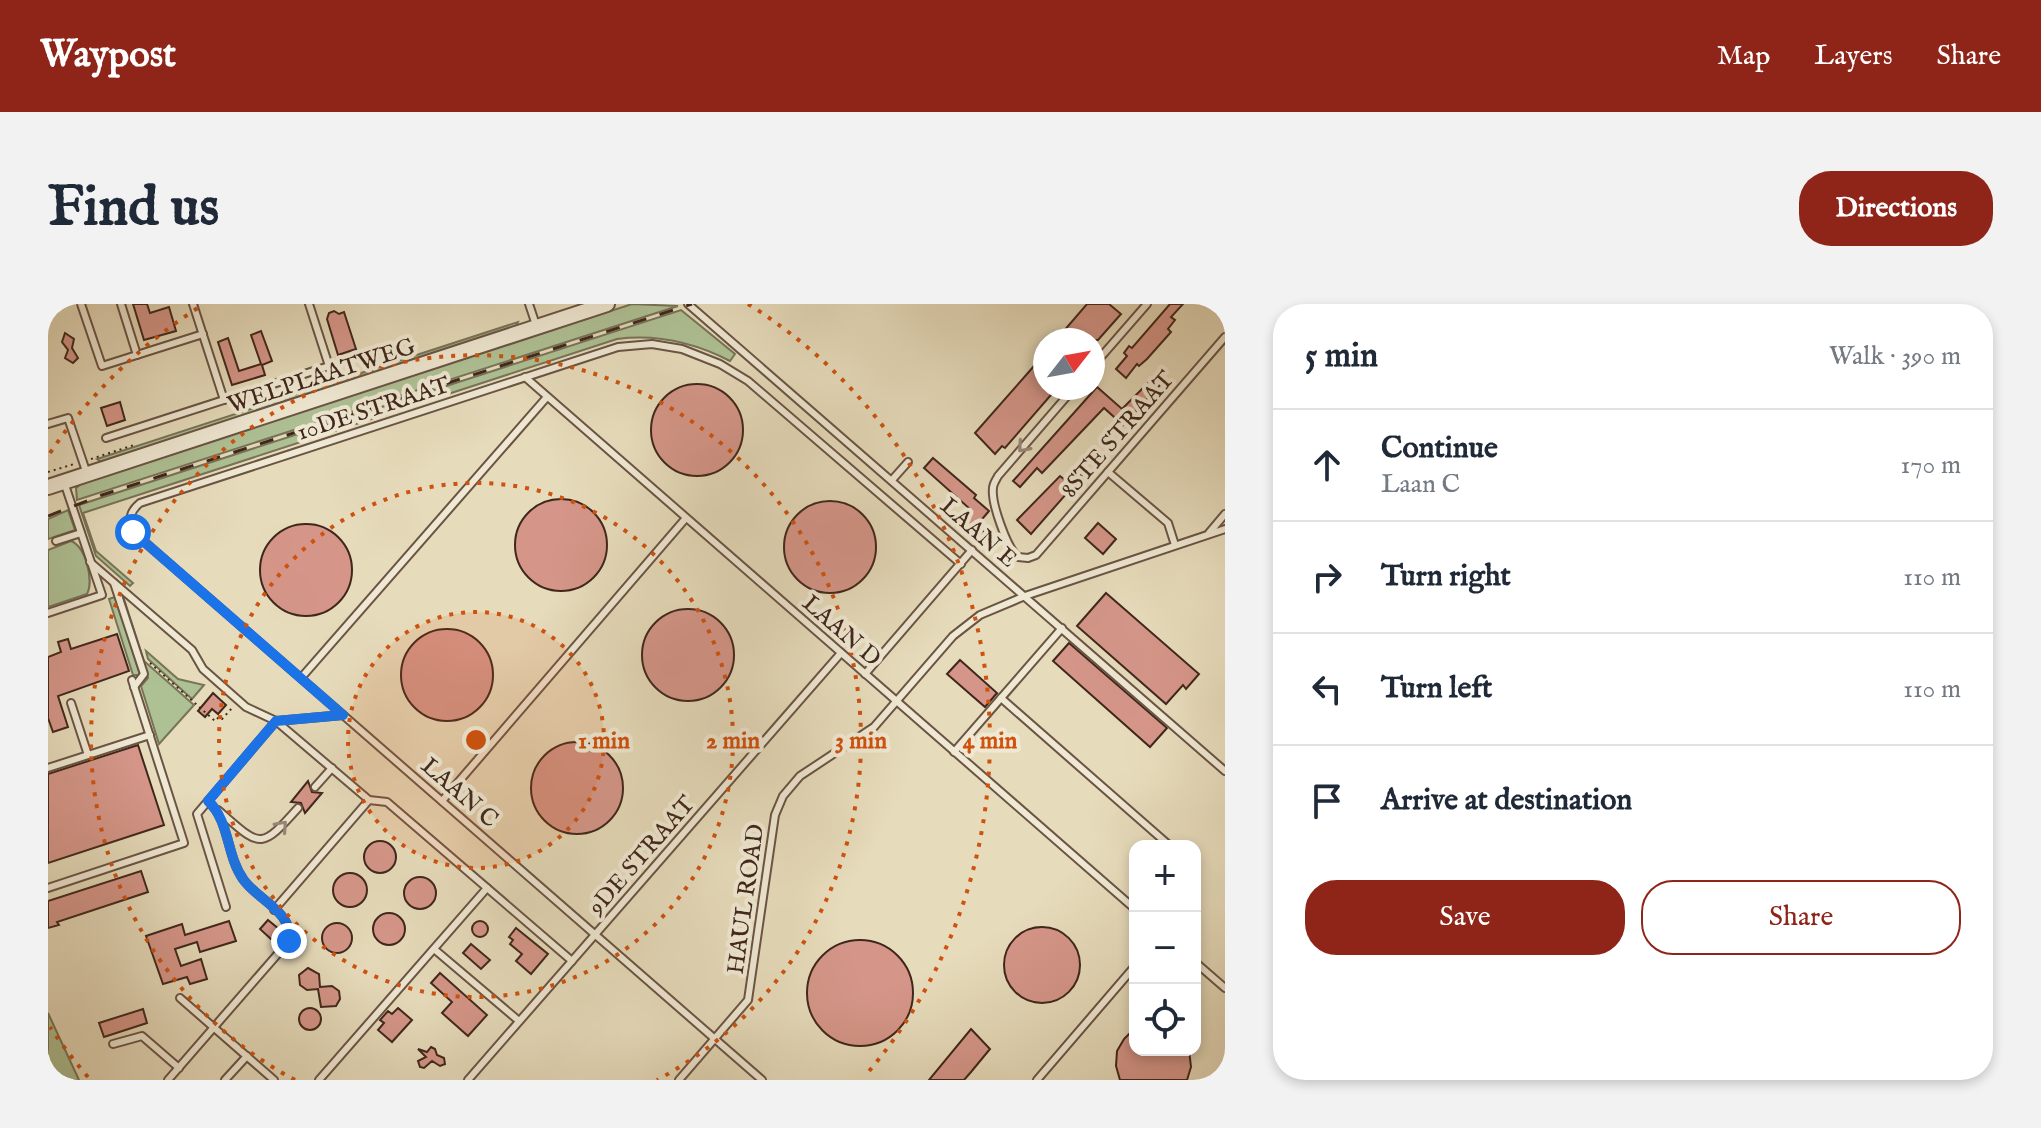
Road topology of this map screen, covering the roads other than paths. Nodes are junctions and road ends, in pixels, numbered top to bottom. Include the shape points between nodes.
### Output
1 (81, 304) edge
2 (121, 304) edge
3 (193, 304) edge
4 (309, 304) edge
5 (529, 304) edge
6 (607, 304) edge
7 (688, 304) edge
8 (1147, 304) edge
9 (537, 329) junction
10 (203, 334) junction
11 (1225, 337) edge
12 (1105, 352) edge
13 (137, 355) junction
14 (525, 377) junction
15 (547, 397) junction
16 (224, 400) junction
17 (1064, 400) edge
18 (48, 424) edge
19 (106, 438) dead end
20 (908, 462) dead end
21 (1108, 472) junction
22 (87, 474) junction
23 (892, 480) junction
24 (64, 482) junction
25 (48, 487) edge
26 (1225, 514) edge
27 (686, 518) junction
28 (1225, 529) edge
29 (133, 532) joint
30 (81, 533) junction
31 (1208, 534) junction
32 (56, 541) dead end
33 (1175, 545) junction
34 (972, 550) junction
35 (90, 562) junction
36 (961, 564) junction
37 (114, 582) junction
38 (1025, 596) junction
39 (48, 613) edge
40 (1062, 628) junction
41 (841, 653) junction
42 (865, 674) junction
43 (301, 678) junction
44 (1001, 698) junction
45 (895, 702) junction
46 (71, 703) dead end
47 (343, 715) junction
48 (276, 721) junction
49 (150, 735) junction
50 (954, 752) junction
51 (88, 755) junction
52 (48, 768) edge
53 (332, 768) junction
54 (1225, 771) edge
55 (315, 787) dead end
56 (369, 800) junction
57 (208, 801) junction
58 (442, 801) junction
59 (298, 808) dead end
60 (218, 810) junction
61 (1163, 840) edge
62 (48, 888) edge
63 (487, 888) junction
64 (1129, 904) edge
65 (226, 907) dead end
66 (274, 910) junction
67 (595, 934) junction
68 (434, 949) junction
69 (572, 961) junction
70 (1201, 967) edge
71 (1129, 973) edge
72 (1225, 988) edge
73 (180, 998) dead end
74 (519, 1021) junction
75 (214, 1027) junction
76 (715, 1039) junction
77 (113, 1044) dead end
78 (247, 1056) junction
79 (179, 1068) junction
80 (168, 1080) edge
81 (225, 1080) edge
82 (274, 1080) edge
83 (319, 1080) edge
84 (468, 1080) edge
85 (679, 1080) edge
86 (762, 1080) edge
87 (1037, 1080) edge

1 - 13 lane via 102,366
2 - 13 lane
3 - 10 lane
4 - 16 lane via 329,366
5 - 9 lane
6 - 9 street, WELPLAATWEG
7 - 23 lane, LAAN E
8 - 12 lane
9 - 22 street, WELPLAATWEG
10 - 13 lane
10 - 16 lane
11 - 21 lane, 8STE STRAAT
14 - 15 lane, LAAN D
14 - 29 lane, 10DE STRAAT via 140,503 129,520
14 - 36 lane, 10DE STRAAT via 618,347 652,344 720,364 748,381
15 - 27 lane, LAAN D
15 - 43 lane
16 - 19 lane
17 -> 21 lane, 8STE STRAAT via 993,486 995,507 1014,554 1023,559 1036,555
18 - 22 lane via 68,418
20 - 23 lane
21 - 33 lane via 1168,523
22 - 24 street, WELPLAATWEG
23 - 34 lane, LAAN E
24 - 25 street, WELPLAATWEG
24 - 30 lane
26 - 31 lane
27 - 41 lane, LAAN D
27 - 58 lane
28 - 31 lane, HAUL ROAD
29 - 43 lane, LAAN C
30 - 32 lane
30 - 35 lane
31 - 33 lane, HAUL ROAD
33 - 38 lane, HAUL ROAD
34 - 36 lane
34 - 38 lane, LAAN E
35 - 37 lane
35 - 39 lane via 102,595
36 - 42 lane
37 - 48 lane via 192,650 203,669 246,707
37 - 49 lane via 144,674 133,684
38 - 40 lane, LAAN E
38 - 45 lane, HAUL ROAD via 966,625
40 - 44 lane
40 - 54 lane, LAAN E
41 - 42 lane, LAAN D
41 - 67 lane, 9DE STRAAT
42 - 45 lane, LAAN D
43 - 47 lane, LAAN C
44 - 50 lane
44 - 61 lane
45 - 50 lane, LAAN D
45 - 76 lane, HAUL ROAD via 867,733 800,776 783,796 775,815 748,1000
46 - 51 lane
47 - 48 lane
47 - 58 lane, LAAN C
48 - 53 lane
48 - 57 lane
49 - 51 lane
49 - 62 lane via 184,843
50 - 64 lane, LAAN D
51 - 52 lane
53 - 55 lane
53 - 56 lane
56 - 63 lane via 387,802
56 - 66 lane
57 - 60 lane
57 - 65 lane via 197,814
58 - 67 lane, LAAN C
60 -> 59 lane via 252,839 264,840
60 - 66 lane via 237,870
63 - 68 lane
63 - 69 lane
66 - 75 lane via 289,926 289,941
67 - 69 lane, 9DE STRAAT
67 - 76 lane, LAAN C
68 - 74 lane
68 - 83 lane
69 - 74 lane, 9DE STRAAT
70 - 72 lane
71 - 87 lane
73 - 75 lane
74 - 84 lane, 9DE STRAAT
75 - 78 lane
75 - 79 lane
76 - 85 lane, HAUL ROAD
76 - 86 lane, LAAN C
77 - 79 lane via 142,1036
78 - 81 lane
78 - 82 lane
79 - 80 lane

